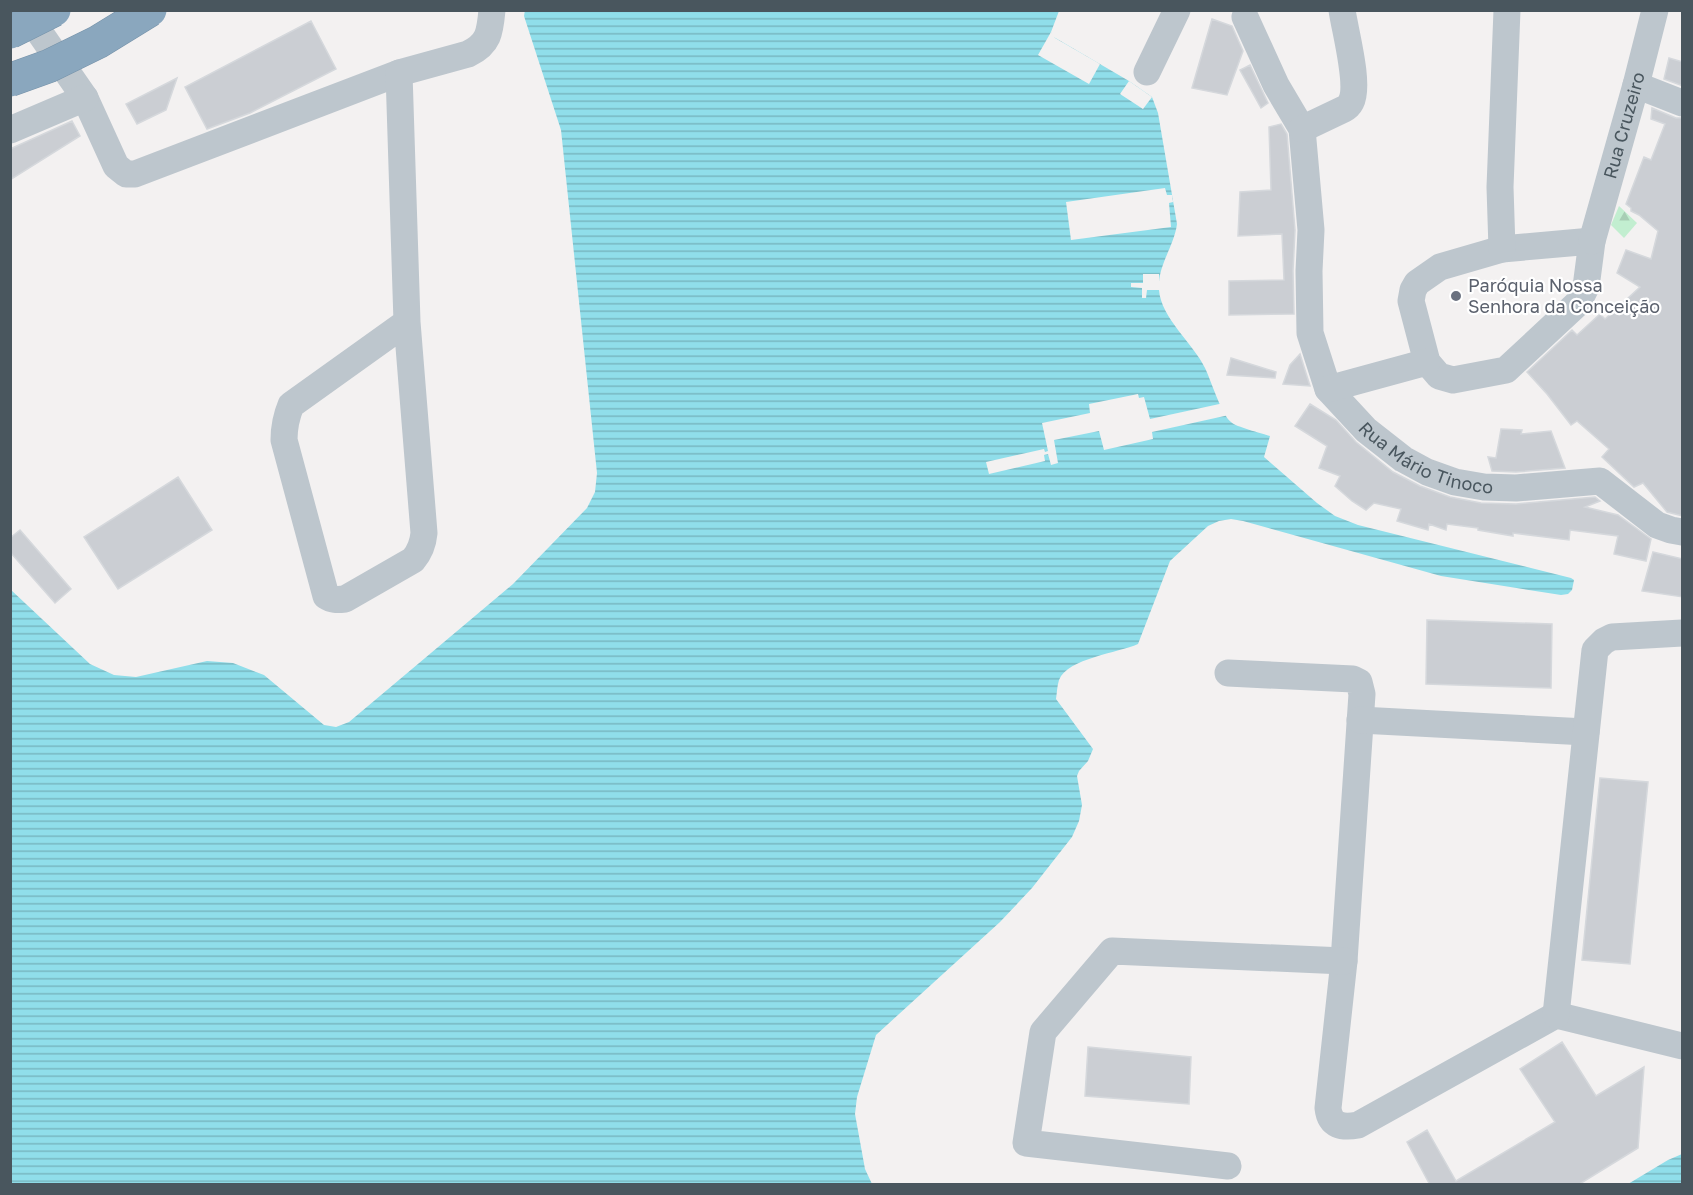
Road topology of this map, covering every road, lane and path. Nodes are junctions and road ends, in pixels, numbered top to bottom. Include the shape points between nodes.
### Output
1 (24, 10) edge
2 (54, 10) edge
3 (150, 10) edge
4 (492, 10) edge
5 (1177, 10) edge
6 (1342, 10) edge
7 (1507, 10) edge
8 (1655, 10) edge
9 (1245, 17) dead end
10 (10, 32) edge
11 (1147, 72) dead end
12 (399, 73) junction
13 (10, 80) edge
14 (1636, 86) junction
15 (85, 98) junction
16 (1683, 103) edge
17 (1302, 129) junction
18 (10, 130) edge
19 (1592, 241) junction
20 (1502, 249) junction
21 (407, 322) junction
22 (1427, 362) junction
23 (1328, 389) junction
24 (1683, 532) edge
25 (1683, 633) edge
26 (1228, 673) dead end
27 (1360, 720) junction
28 (1586, 732) junction
29 (1344, 961) junction
30 (1556, 1015) junction
31 (1683, 1046) edge
32 (1228, 1166) dead end

1 - 15 street
2 - 10 highway, bridge
3 - 13 highway, bridge via 98,42
4 - 12 street via 490,30 479,49
5 - 11 street
6 - 17 street via 1354,82 1350,105
7 - 20 street via 1500,187
8 - 14 street, Rua Cruzeiro
9 - 17 street via 1276,85
12 - 15 street via 135,174 126,174 116,166
12 - 21 street
14 - 16 street
14 - 19 street, Rua Cruzeiro
15 - 18 street
17 - 23 street, Rua Mário Tinoco via 1311,230 1310,333
19 - 20 street
19 - 22 street, Rua Cruzeiro via 1586,287 1578,303 1506,370 1453,380 1438,376
20 - 22 street via 1440,267 1417,283 1411,301
21 - 21 street via 423,543 413,560 337,600 326,596 284,440 287,414 291,405
22 - 23 street
23 - 24 street, Rua Mário Tinoco via 1366,430 1427,472 1484,487 1600,481 1646,518 1661,527
25 - 28 street via 1612,637 1599,645 1595,650
26 - 27 street via 1353,679 1362,687
27 - 28 street
27 - 29 street
28 - 30 street
29 - 30 street via 1328,1108 1329,1116 1342,1126 1358,1125
29 - 32 street via 1112,951 1043,1032 1026,1143
30 - 31 street

